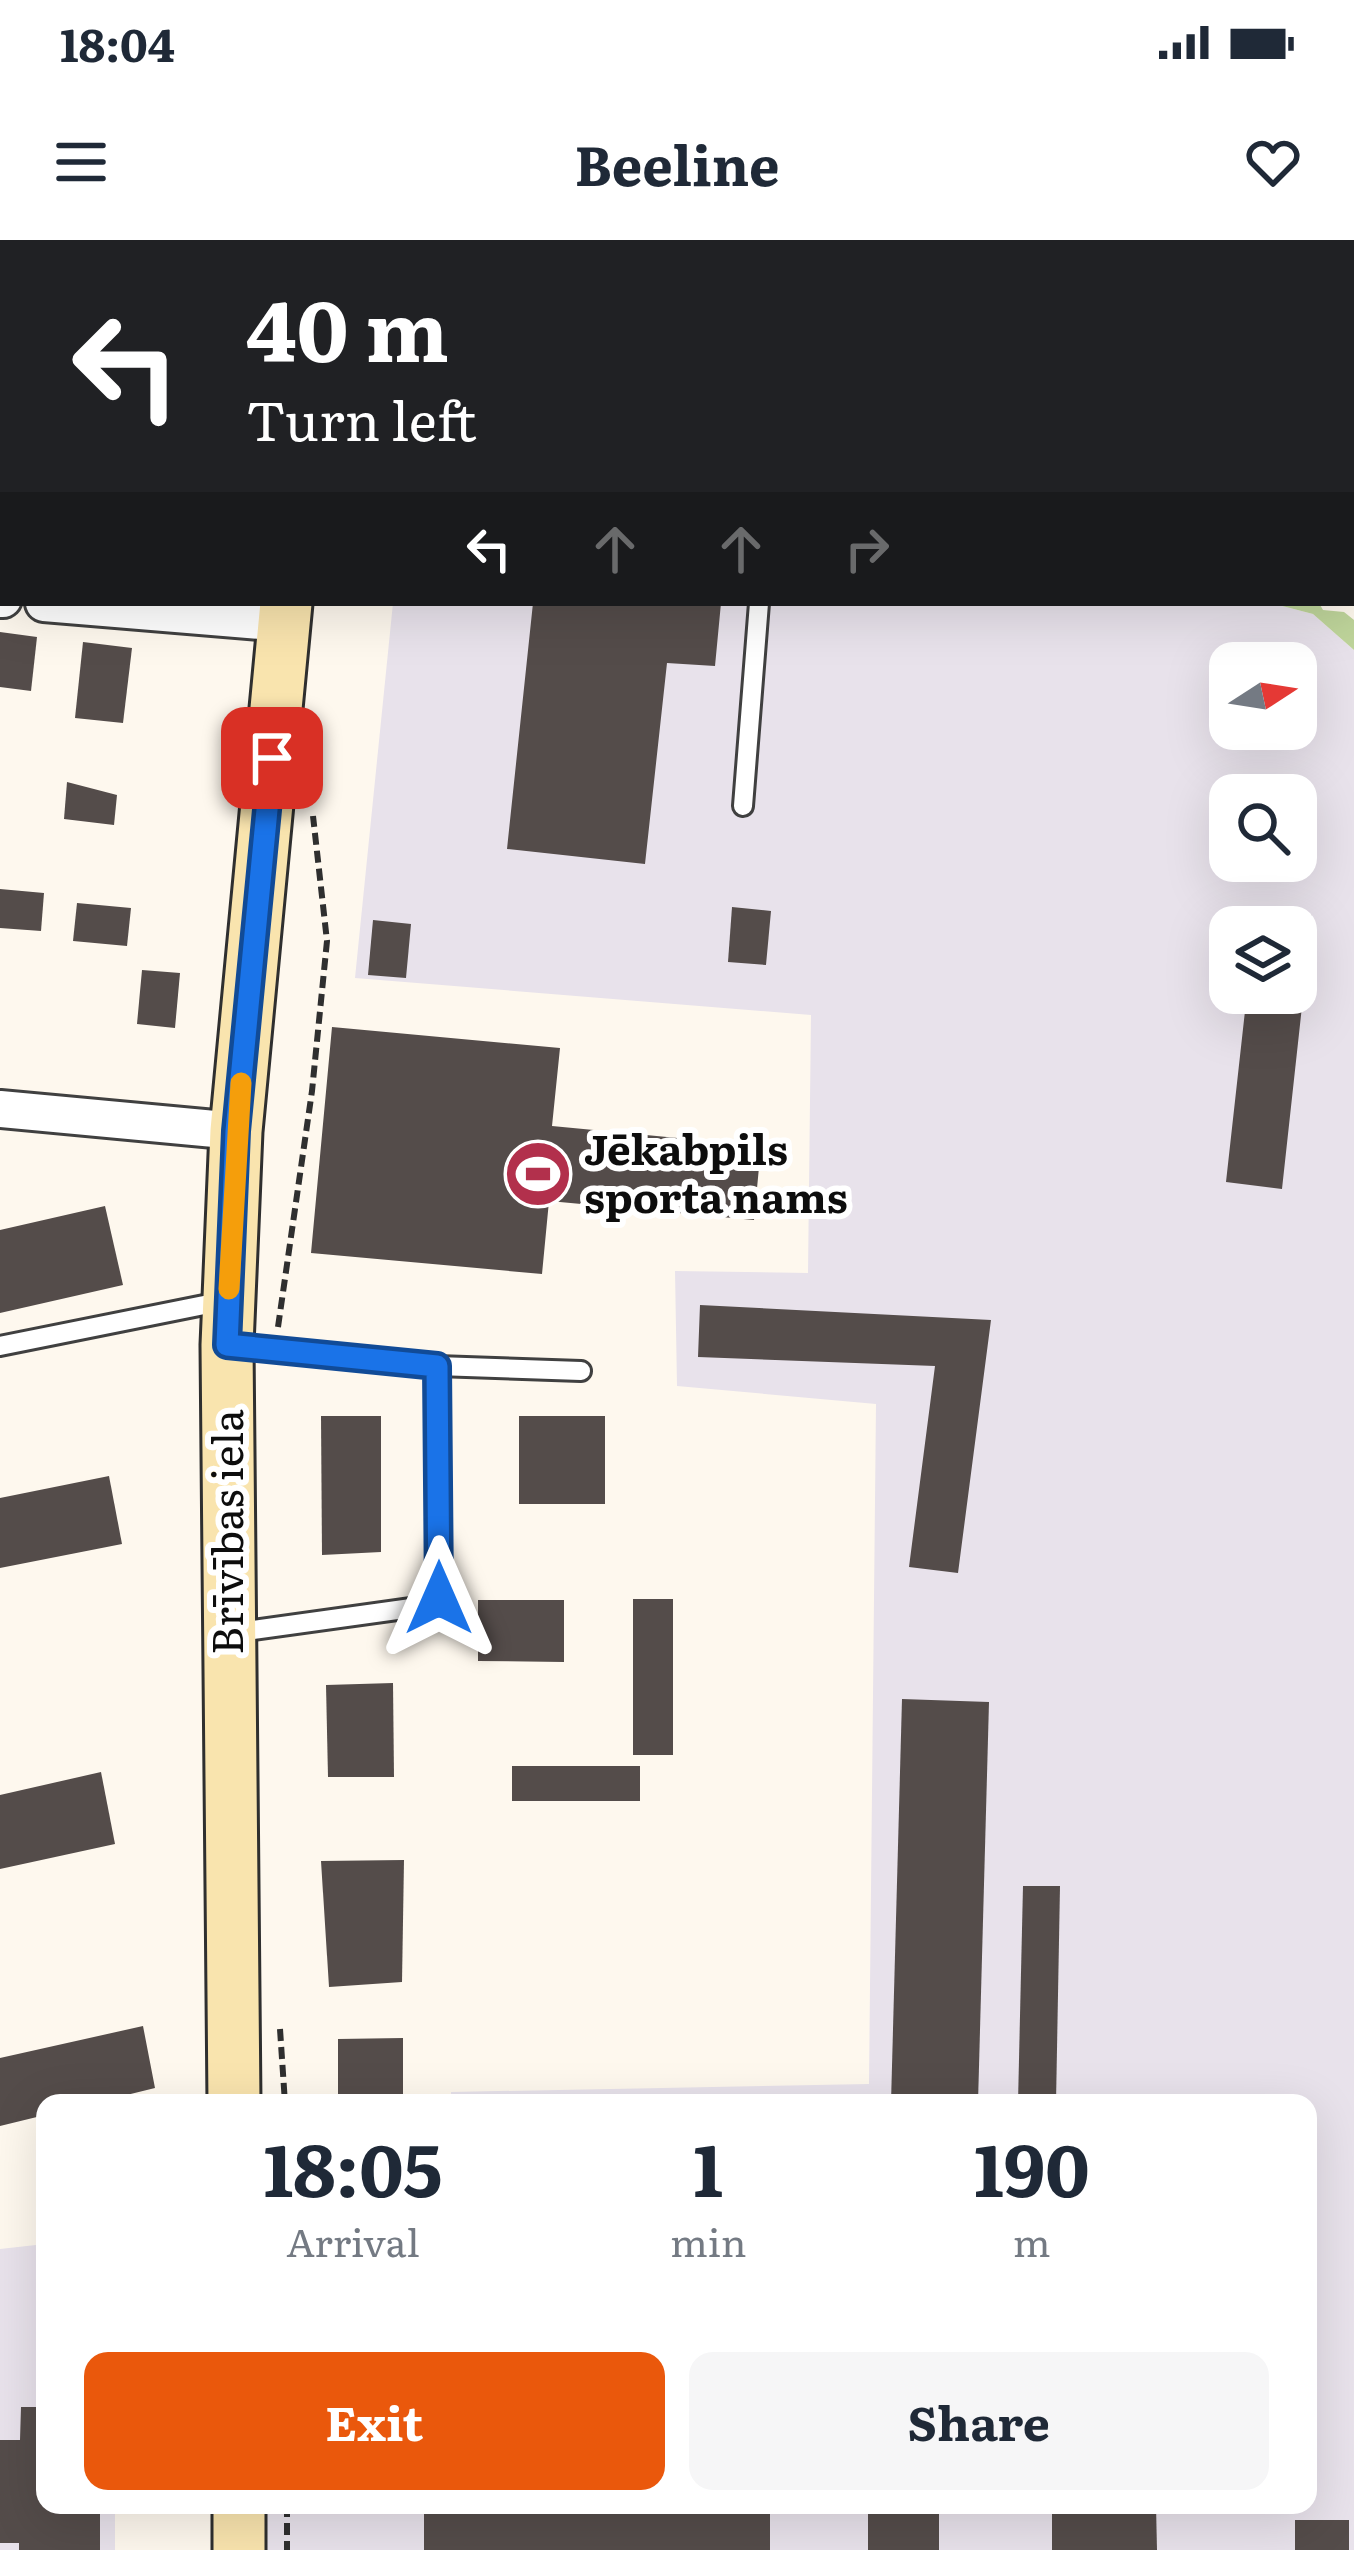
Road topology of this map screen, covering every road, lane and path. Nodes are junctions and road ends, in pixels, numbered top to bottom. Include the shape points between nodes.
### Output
1 (116, 606) edge
2 (759, 606) edge
3 (285, 613) edge
4 (743, 806) dead end
5 (0, 1109) edge
6 (236, 1131) junction
7 (228, 1322) junction
8 (0, 1346) edge
9 (437, 1366) junction
10 (581, 1371) dead end
11 (228, 1633) junction
12 (233, 2094) edge
13 (238, 2514) edge
14 (287, 2514) edge
15 (238, 2550) edge
16 (287, 2550) edge

1 - 3 street
2 - 4 lane
3 - 6 main road, Brīvības iela
5 - 6 street
6 - 7 main road, Brīvības iela
7 - 8 lane
7 - 9 lane
7 - 11 main road, Brīvības iela
9 - 10 lane
9 - 11 lane via 433,1606
11 - 12 main road, Brīvības iela
13 - 15 main road
14 - 16 path

